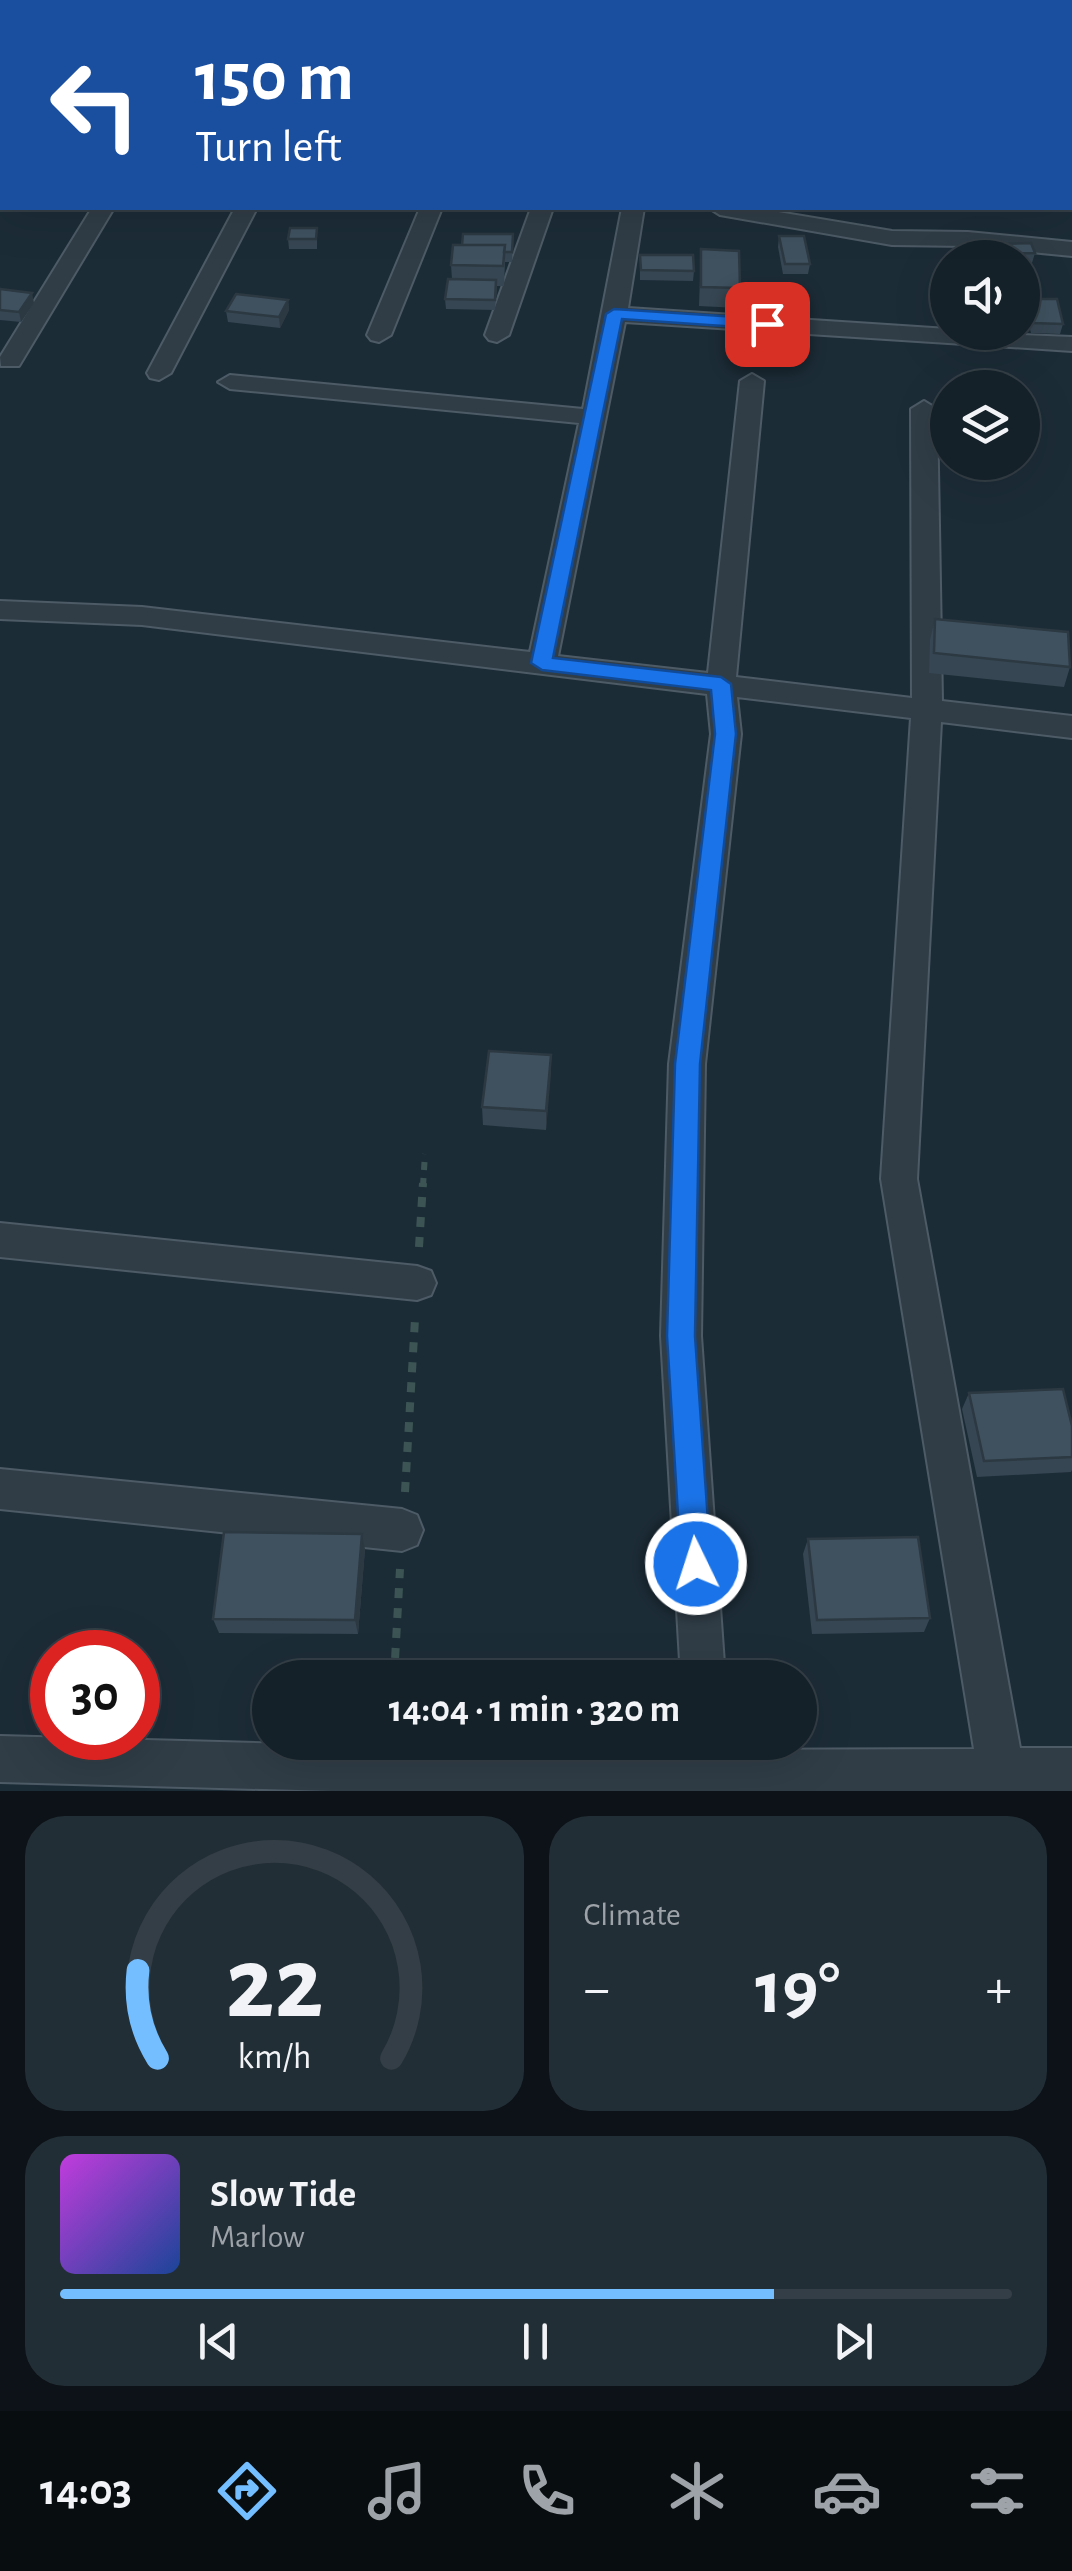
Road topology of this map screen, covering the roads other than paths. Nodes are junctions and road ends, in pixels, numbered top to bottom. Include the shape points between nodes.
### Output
1 (102, 210) edge
2 (245, 210) edge
3 (429, 210) edge
4 (541, 210) edge
5 (633, 210) edge
6 (731, 210) edge
7 (1072, 250) edge
8 (614, 314) junction
9 (498, 334) dead end
10 (379, 336) dead end
11 (1072, 344) edge
12 (10, 361) dead end
13 (159, 373) dead end
14 (752, 381) dead end
15 (230, 382) dead end
16 (924, 409) dead end
17 (591, 418) junction
18 (0, 610) edge
19 (542, 663) junction
20 (721, 684) junction
21 (927, 708) junction
22 (1072, 727) edge
23 (0, 1240) edge
24 (417, 1283) road end
25 (0, 1489) edge
26 (402, 1530) road end
27 (702, 1660) edge
28 (0, 1759) edge
29 (674, 1760) edge
30 (735, 1760) edge
31 (1072, 1771) edge
32 (976, 1778) edge
33 (339, 1780) edge

1 - 12 street
2 - 13 street
3 - 10 street
4 - 9 street
5 - 8 street
6 - 7 street via 892,238
8 - 11 street
8 - 17 street
14 - 20 street
15 - 17 street
16 - 21 street
17 - 19 street
18 - 19 street via 142,616
19 - 20 street
20 - 21 street
20 - 27 street via 726,734 687,1064 681,1336
21 - 22 street
21 - 32 street via 900,1179
23 - 24 street
25 - 26 street
28 - 33 street
29 - 33 street
30 - 32 street
31 - 32 street

